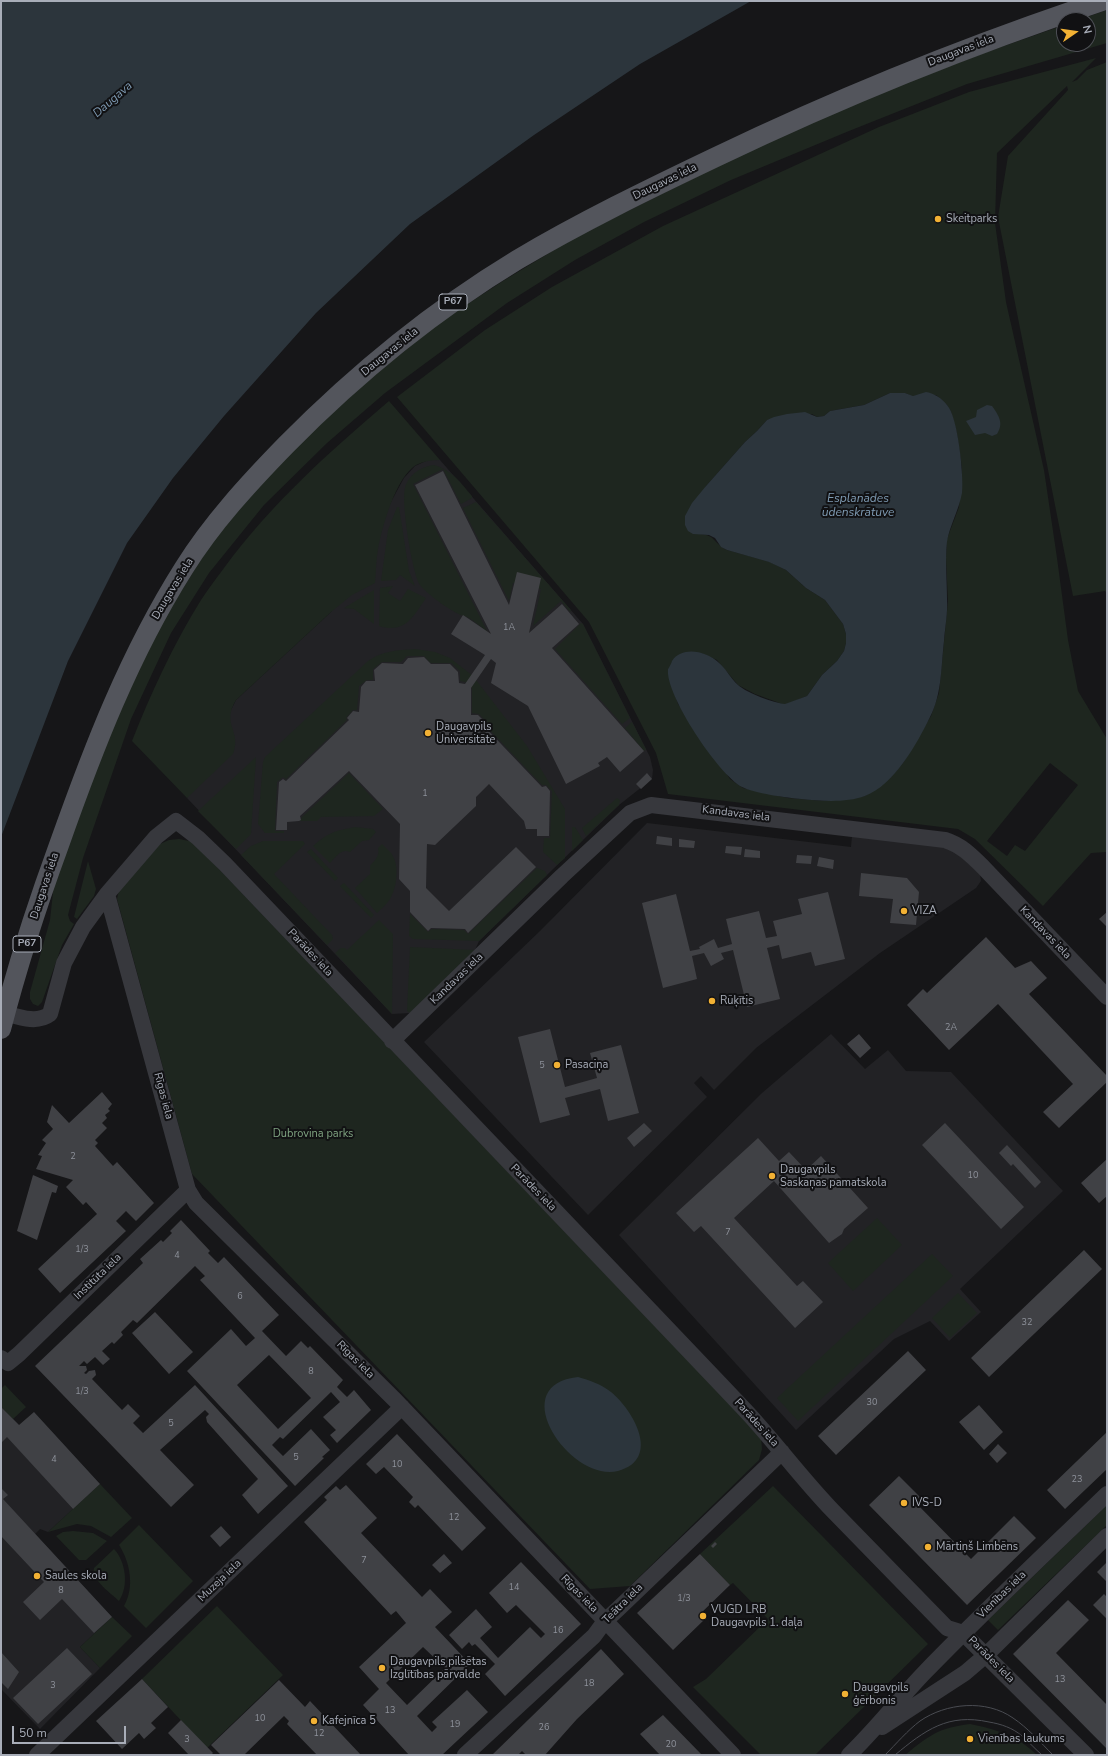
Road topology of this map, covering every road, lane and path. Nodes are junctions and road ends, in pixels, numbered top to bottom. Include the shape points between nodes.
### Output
1 (1102, 1) edge
2 (107, 894) junction
3 (1107, 997) edge
4 (3, 1021) edge
5 (392, 1041) junction
6 (188, 1190) junction
7 (4, 1361) edge
8 (402, 1407) junction
9 (782, 1452) junction
10 (1107, 1494) edge
11 (1107, 1536) edge
12 (605, 1621) junction
13 (963, 1633) junction
14 (986, 1655) junction
15 (869, 1735) junction
16 (44, 1753) edge
17 (465, 1755) edge
18 (733, 1755) edge
19 (849, 1755) edge
20 (1086, 1755) edge

1 - 4 main road, Daugavas iela / P67 via 972,46 845,99 754,139 581,224 453,301 391,350 314,417 258,473 224,513 185,567 142,640 110,708 82,779 48,874
2 - 4 street, Parādes iela via 75,940 64,963 50,1014 43,1018
2 - 5 street, Parādes iela via 156,837 176,821 225,864
2 - 6 street, Rīgas iela
3 - 5 street, Kandavas iela via 965,850 954,843 651,804 630,813
5 - 9 street, Parādes iela
6 - 7 street, Institūta iela via 20,1354
6 - 8 street, Rīgas iela via 196,1203
8 - 12 street, Rīgas iela
8 - 16 street, Muzeja iela via 218,1582
9 - 12 street, Teātra iela
9 - 13 street, Parādes iela via 814,1492 947,1628
10 - 13 street, Vienības iela
11 - 14 street, Vienības iela
12 - 17 street, Teātra iela via 594,1636
12 - 18 street, Rīgas iela
13 - 14 street, Parādes iela
13 - 15 street, Vienības iela via 904,1694
14 - 15 street, Vienības iela via 937,1693
14 - 20 street, Parādes iela
15 - 19 street, Vienības iela

